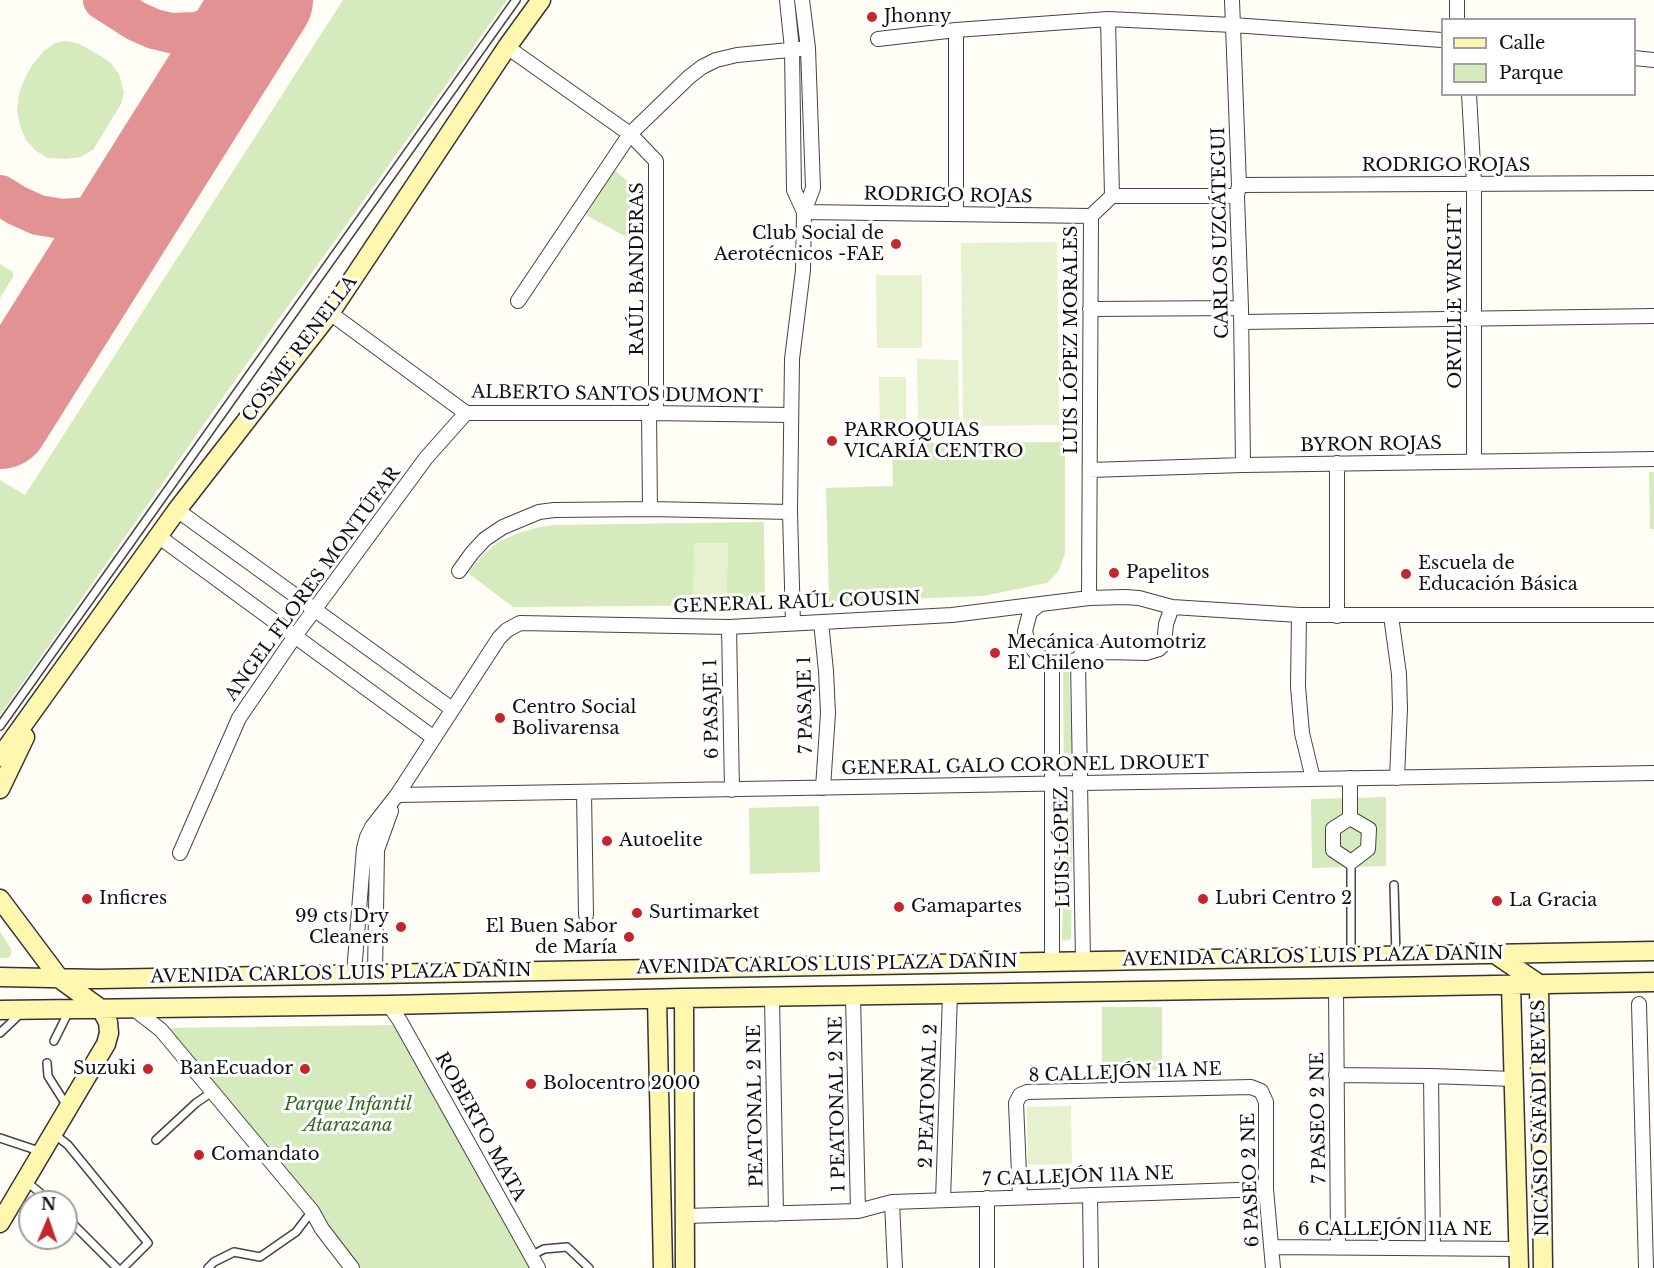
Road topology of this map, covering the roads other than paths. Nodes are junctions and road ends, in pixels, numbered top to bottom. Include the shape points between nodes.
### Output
1 (516, 0) edge
2 (541, 0) edge
3 (787, 0) edge
4 (802, 0) edge
5 (1232, 0) edge
6 (1457, 0) edge
7 (1457, 18) edge
8 (1108, 19) junction
9 (1233, 25) junction
10 (956, 30) junction
11 (878, 39) dead end
12 (1441, 40) edge
13 (507, 46) junction
14 (808, 48) junction
15 (792, 49) junction
16 (1636, 58) edge
17 (1654, 60) edge
18 (1469, 96) edge
19 (630, 134) junction
20 (1474, 183) junction
21 (1654, 183) edge
22 (1238, 191) junction
23 (1112, 196) junction
24 (804, 212) junction
25 (956, 214) junction
26 (1091, 216) junction
27 (518, 301) dead end
28 (1090, 309) junction
29 (330, 313) junction
30 (1241, 315) junction
31 (1654, 316) edge
32 (1474, 319) junction
33 (466, 413) junction
34 (652, 413) junction
35 (791, 415) junction
36 (1654, 459) edge
37 (1474, 461) junction
38 (1337, 464) junction
39 (1243, 465) junction
40 (1090, 470) junction
41 (177, 510) junction
42 (650, 510) junction
43 (790, 512) junction
44 (158, 536) junction
45 (459, 571) dead end
46 (1089, 598) junction
47 (1040, 604) junction
48 (1172, 607) junction
49 (315, 609) junction
50 (1299, 615) junction
51 (1654, 615) edge
52 (1337, 616) junction
53 (1391, 616) junction
54 (821, 622) junction
55 (793, 623) junction
56 (729, 627) junction
57 (295, 636) junction
58 (1078, 660) junction
59 (1052, 663) junction
60 (47, 690) junction
61 (453, 709) junction
62 (0, 726) edge
63 (434, 738) junction
64 (0, 757) edge
65 (1654, 773) edge
66 (1350, 778) junction
67 (1396, 778) junction
68 (1313, 779) junction
69 (1080, 783) junction
70 (1052, 784) junction
71 (823, 788) junction
72 (0, 789) edge
73 (732, 790) junction
74 (585, 792) junction
75 (397, 795) junction
76 (1350, 818) junction
77 (180, 853) dead end
78 (1352, 862) junction
79 (1394, 885) dead end
80 (0, 899) edge
81 (586, 915) dead end
82 (1654, 951) edge
83 (1495, 954) junction
84 (1351, 956) junction
85 (1396, 956) junction
86 (1052, 962) junction
87 (1083, 962) junction
88 (354, 973) junction
89 (375, 973) junction
90 (0, 977) edge
91 (60, 979) junction
92 (1654, 982) edge
93 (1539, 984) junction
94 (1511, 985) junction
95 (1336, 988) junction
96 (950, 994) junction
97 (853, 996) junction
98 (772, 997) junction
99 (684, 998) junction
100 (657, 999) junction
101 (1639, 1004) dead end
102 (389, 1005) junction
103 (101, 1009) junction
104 (134, 1009) junction
105 (0, 1010) edge
106 (24, 1010) junction
107 (69, 1010) junction
108 (0, 1033) edge
109 (54, 1041) dead end
110 (47, 1063) dead end
111 (1336, 1075) junction
112 (1431, 1076) junction
113 (1514, 1079) junction
114 (1261, 1091) joint
115 (212, 1092) junction
116 (68, 1108) junction
117 (53, 1133) junction
118 (0, 1138) edge
119 (156, 1140) dead end
120 (42, 1152) junction
121 (25, 1181) junction
122 (1266, 1189) junction
123 (36, 1190) edge
124 (1090, 1195) junction
125 (1020, 1197) junction
126 (987, 1198) junction
127 (943, 1200) junction
128 (892, 1202) junction
129 (312, 1211) junction
130 (858, 1211) junction
131 (776, 1214) junction
132 (685, 1216) junction
133 (0, 1223) edge
134 (78, 1229) edge
135 (1271, 1247) junction
136 (1338, 1248) junction
137 (1433, 1248) junction
138 (1519, 1249) junction
139 (535, 1262) edge
140 (117, 1268) edge
141 (123, 1268) edge
142 (208, 1268) edge
143 (352, 1268) edge
144 (589, 1268) edge
145 (663, 1268) edge
146 (686, 1268) edge
147 (895, 1268) edge
148 (987, 1268) edge
149 (1091, 1268) edge
150 (1273, 1268) edge
151 (1519, 1268) edge
152 (1543, 1268) edge
153 (1646, 1268) edge

1 - 62 lane
2 - 13 main road, COSME RENELLA
3 - 15 street
4 - 14 street
5 - 9 street, CARLOS UZCÁTEGUI
6 - 7 street
8 - 9 street
8 - 10 street
8 - 23 street
9 - 12 street
9 - 22 street, CARLOS UZCÁTEGUI
10 - 11 street
10 - 25 street
13 - 19 street, RAÚL BANDERAS
13 - 29 main road, COSME RENELLA
14 - 15 street
14 - 24 street via 813,188
15 - 19 street via 737,55 702,67
15 - 24 street via 794,190
16 - 17 street
18 - 20 street, ORVILLE WRIGHT
19 - 27 street
19 - 34 street, RAÚL BANDERAS via 656,161
20 - 21 street, RODRIGO ROJAS
20 - 22 street, RODRIGO ROJAS
20 - 32 street, ORVILLE WRIGHT
22 - 23 street, RODRIGO ROJAS
22 - 30 street, CARLOS UZCÁTEGUI
23 - 26 street, LUIS LÓPEZ MORALES
24 - 25 street, RODRIGO ROJAS
24 - 35 street
25 - 26 street, RODRIGO ROJAS
26 - 28 street, LUIS LÓPEZ MORALES
28 - 30 street
28 - 40 street, LUIS LÓPEZ MORALES
29 - 33 street, ALBERTO SANTOS DUMONT
29 - 41 main road, COSME RENELLA
30 - 32 street
30 - 39 street, CARLOS UZCÁTEGUI
31 - 32 street
32 - 37 street, ORVILLE WRIGHT
33 - 34 street, ALBERTO SANTOS DUMONT
33 - 49 street, ANGEL FLORES MONTÚFAR via 426,458
34 - 35 street, ALBERTO SANTOS DUMONT
34 - 42 street, RAÚL BANDERAS
35 - 43 street
36 - 37 street, BYRON ROJAS
37 - 38 street, BYRON ROJAS
38 - 39 street, BYRON ROJAS
38 - 52 street
39 - 40 street, BYRON ROJAS
40 - 46 street, LUIS LÓPEZ MORALES
41 - 44 main road, COSME RENELLA
41 - 49 street
42 - 43 street
42 - 45 street via 539,512 503,526 472,553
43 - 55 street
44 - 57 street
44 - 60 main road, COSME RENELLA
46 - 47 street, GENERAL RAÚL COUSIN
46 - 48 street, GENERAL RAÚL COUSIN via 1138,598
47 - 54 street, GENERAL RAÚL COUSIN via 952,615
47 - 59 street via 1030,612 1025,631 1036,653
48 - 50 street, GENERAL RAÚL COUSIN
48 - 58 street via 1164,644 1159,649 1146,653 1082,654
49 - 57 street, ANGEL FLORES MONTÚFAR
49 - 61 street
50 - 52 street, GENERAL RAÚL COUSIN
50 - 68 street via 1298,687 1302,733
51 - 53 street, GENERAL RAÚL COUSIN
52 - 53 street, GENERAL RAÚL COUSIN
53 - 67 street via 1401,708
54 - 55 street, GENERAL RAÚL COUSIN
54 - 71 street, 7 PASAJE 1 via 828,713
55 - 56 street, GENERAL RAÚL COUSIN
56 - 61 street, GENERAL RAÚL COUSIN via 520,622 499,638
56 - 73 street, 6 PASAJE 1
57 - 63 street
57 - 77 street, ANGEL FLORES MONTÚFAR via 239,718
58 - 59 street
58 - 69 street, LUIS LÓPEZ
59 - 70 street, LUIS LÓPEZ
60 - 64 main road, COSME RENELLA
60 - 72 main road, COSME RENELLA
61 - 63 street
63 - 75 street
65 - 67 street, GENERAL GALO CORONEL DROUET
66 - 67 street, GENERAL GALO CORONEL DROUET
66 - 68 street, GENERAL GALO CORONEL DROUET
66 - 76 street
68 - 69 street, GENERAL GALO CORONEL DROUET
69 - 70 street, GENERAL GALO CORONEL DROUET
69 - 87 street, LUIS LÓPEZ
70 - 71 street, GENERAL GALO CORONEL DROUET
70 - 86 street, LUIS LÓPEZ
71 - 73 street, GENERAL GALO CORONEL DROUET
73 - 74 street, GENERAL GALO CORONEL DROUET
74 - 75 street, GENERAL GALO CORONEL DROUET
74 - 81 street
75 - 88 street via 372,827 364,848
75 - 89 street via 377,850
76 - 78 street via 1369,829 1368,849
76 - 78 street via 1332,829 1333,850
78 - 84 lane
79 - 85 lane
80 - 91 main road
82 - 83 main road, AVENIDA CARLOS LUIS PLAZA DAÑIN
83 - 85 main road, AVENIDA CARLOS LUIS PLAZA DAÑIN
83 - 93 main road, NICASIO SAFADI REVES
84 - 85 main road, AVENIDA CARLOS LUIS PLAZA DAÑIN
84 - 87 main road, AVENIDA CARLOS LUIS PLAZA DAÑIN
86 - 87 main road, AVENIDA CARLOS LUIS PLAZA DAÑIN
86 - 89 main road, AVENIDA CARLOS LUIS PLAZA DAÑIN
88 - 89 main road, AVENIDA CARLOS LUIS PLAZA DAÑIN
88 - 91 main road, AVENIDA CARLOS LUIS PLAZA DAÑIN
90 - 91 main road, AVENIDA CARLOS LUIS PLAZA DAÑIN
91 - 103 main road
92 - 93 main road, AVENIDA CARLOS LUIS PLAZA DAÑIN
93 - 94 main road, AVENIDA CARLOS LUIS PLAZA DAÑIN
93 - 152 main road, NICASIO SAFADI REVES
94 - 95 main road, AVENIDA CARLOS LUIS PLAZA DAÑIN
94 - 113 main road, NICASIO SAFADI REVES
95 - 96 main road, AVENIDA CARLOS LUIS PLAZA DAÑIN
95 - 111 street, 7 PASEO 2 NE
96 - 97 main road, AVENIDA CARLOS LUIS PLAZA DAÑIN
96 - 127 street, 2 PEATONAL 2
97 - 98 main road, AVENIDA CARLOS LUIS PLAZA DAÑIN
97 - 130 street, 1 PEATONAL 2 NE
98 - 99 main road, AVENIDA CARLOS LUIS PLAZA DAÑIN
98 - 131 street, PEATONAL 2 NE
99 - 100 main road, AVENIDA CARLOS LUIS PLAZA DAÑIN
99 - 132 main road
100 - 102 main road, AVENIDA CARLOS LUIS PLAZA DAÑIN
100 - 145 main road
101 - 153 street
102 - 104 main road, AVENIDA CARLOS LUIS PLAZA DAÑIN
102 - 139 street, ROBERTO MATA
103 - 104 main road, AVENIDA CARLOS LUIS PLAZA DAÑIN
103 - 107 main road, AVENIDA CARLOS LUIS PLAZA DAÑIN
103 - 116 main road via 108,1022 106,1044
104 - 115 street via 161,1030
105 - 106 main road, AVENIDA CARLOS LUIS PLAZA DAÑIN
106 - 107 main road, AVENIDA CARLOS LUIS PLAZA DAÑIN
106 - 108 lane
107 - 109 lane
110 - 116 lane via 48,1076
111 - 112 street
111 - 136 street, 7 PASEO 2 NE
112 - 113 street
112 - 137 street
113 - 138 main road, NICASIO SAFADI REVES
114 - 122 street, 6 PASEO 2 NE via 1266,1102
114 - 125 street, 8 CALLEJÓN 11A NE via 1251,1087 1020,1095 1016,1103
115 - 119 lane
115 - 129 street
116 - 117 main road
117 - 120 main road
117 - 141 lane via 68,1145 148,1243
118 - 120 lane
120 - 121 main road
121 - 123 lane
121 - 133 main road
122 - 124 street, 7 CALLEJÓN 11A NE
122 - 135 street, 6 PASEO 2 NE
124 - 125 street, 7 CALLEJÓN 11A NE
124 - 149 street
125 - 126 street, 7 CALLEJÓN 11A NE
126 - 127 street, 7 CALLEJÓN 11A NE
126 - 148 street
127 - 128 street, 7 CALLEJÓN 11A NE
128 - 130 street, 7 CALLEJÓN 11A NE
128 - 147 street
129 - 142 lane via 296,1232 260,1257 234,1252
129 - 143 street
130 - 131 street, 7 CALLEJÓN 11A NE
131 - 132 street, 7 CALLEJÓN 11A NE
132 - 146 main road
134 - 140 lane
135 - 136 street, 6 CALLEJÓN 11A NE
135 - 150 street, 6 PASEO 2 NE
136 - 137 street, 6 CALLEJÓN 11A NE
137 - 138 street, 6 CALLEJÓN 11A NE
138 - 151 main road, NICASIO SAFADI REVES
139 - 144 lane via 544,1249 567,1247

